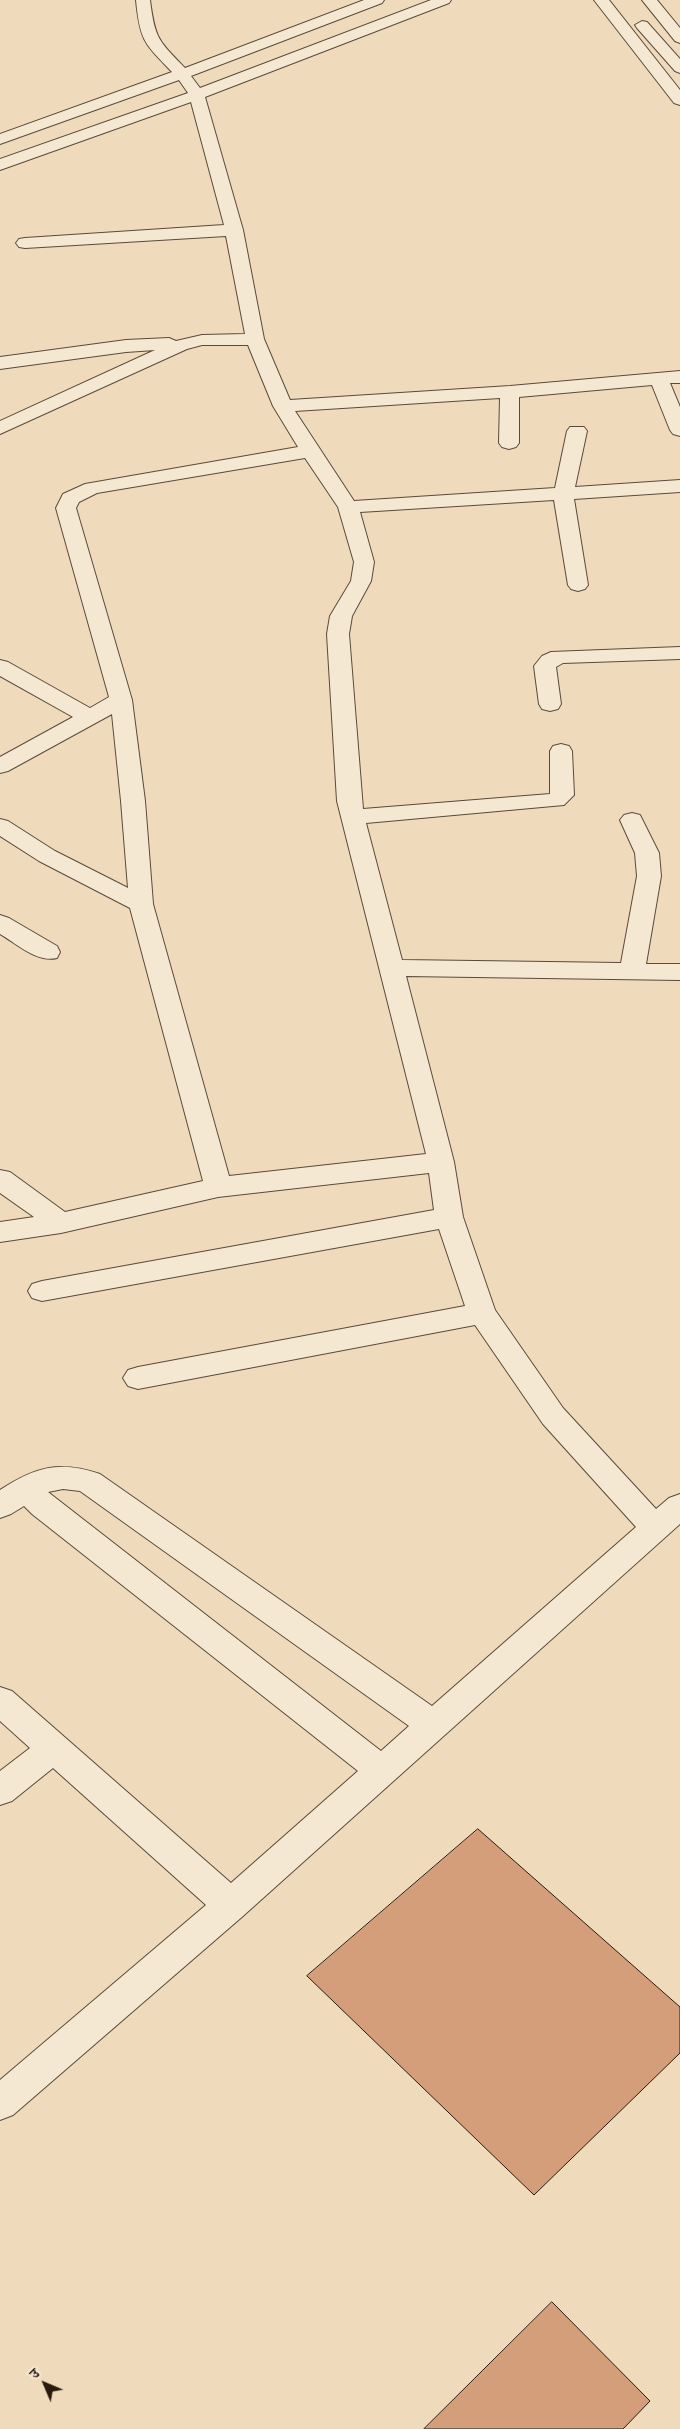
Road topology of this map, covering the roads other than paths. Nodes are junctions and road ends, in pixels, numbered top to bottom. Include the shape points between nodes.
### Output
1 (143, 0) edge
2 (377, 0) edge
3 (444, 0) edge
4 (649, 0) edge
5 (602, 1) edge
6 (625, 6) edge
7 (680, 38) edge
8 (680, 68) edge
9 (182, 74) junction
10 (197, 95) junction
11 (680, 100) edge
12 (0, 140) edge
13 (0, 165) edge
14 (234, 230) junction
15 (25, 244) dead end
16 (255, 339) junction
17 (181, 345) junction
18 (0, 363) edge
19 (680, 376) edge
20 (658, 379) junction
21 (510, 392) junction
22 (283, 406) junction
23 (0, 428) edge
24 (680, 430) edge
25 (577, 431) dead end
26 (509, 443) dead end
27 (310, 451) junction
28 (680, 486) edge
29 (563, 494) junction
30 (348, 507) junction
31 (578, 585) dead end
32 (680, 653) edge
33 (0, 667) edge
34 (121, 700) junction
35 (550, 704) dead end
36 (89, 717) junction
37 (561, 751) dead end
38 (0, 766) edge
39 (353, 817) junction
40 (632, 820) dead end
41 (0, 826) edge
42 (141, 904) junction
43 (0, 923) edge
44 (48, 952) dead end
45 (392, 968) junction
46 (632, 971) junction
47 (680, 972) edge
48 (441, 1162) junction
49 (0, 1179) edge
50 (218, 1187) junction
51 (449, 1217) junction
52 (61, 1223) junction
53 (0, 1232) edge
54 (42, 1291) dead end
55 (482, 1313) junction
56 (138, 1378) dead end
57 (27, 1489) junction
58 (0, 1506) edge
59 (680, 1506) edge
60 (654, 1527) junction
61 (0, 1701) edge
62 (433, 1725) junction
63 (54, 1748) junction
64 (381, 1770) junction
65 (0, 1791) edge
66 (231, 1905) junction
67 (0, 2103) edge

1 - 9 street via 151,41
2 - 9 street
3 - 10 street
4 - 7 street
5 - 6 street
5 - 11 street
6 - 8 street
9 - 10 street
9 - 12 street
10 - 13 street
10 - 14 street
14 - 15 street
14 - 16 street
16 - 17 street via 202,340
16 - 22 street
17 - 18 street via 126,346
17 - 23 street
19 - 20 street
20 - 21 street
20 - 24 street
21 - 22 street
21 - 26 street
22 - 27 street
25 - 29 street
27 - 30 street
27 - 34 street via 92,488 70,498 66,508
28 - 29 street
29 - 30 street
29 - 31 street
30 - 39 street via 364,562 361,581 341,616 338,634 349,802
32 - 35 street via 560,657 546,666
33 - 36 street
34 - 36 street
34 - 42 street
36 - 38 street
37 - 39 street via 562,795 556,800
39 - 45 street
40 - 46 street via 647,853 649,876
41 - 42 street via 47,856
42 - 50 street
43 - 44 street
45 - 46 street
45 - 48 street
46 - 47 street
48 - 50 street
48 - 51 street
49 - 52 street
50 - 52 street
51 - 54 street
51 - 55 street
52 - 53 street
55 - 56 street
55 - 60 street via 553,1416
57 - 58 street
57 - 62 street via 57,1476 72,1476 89,1482
57 - 64 street via 43,1506
59 - 60 street
60 - 62 street
61 - 63 street
62 - 64 street
63 - 65 street
63 - 66 street
64 - 66 street
66 - 67 street

